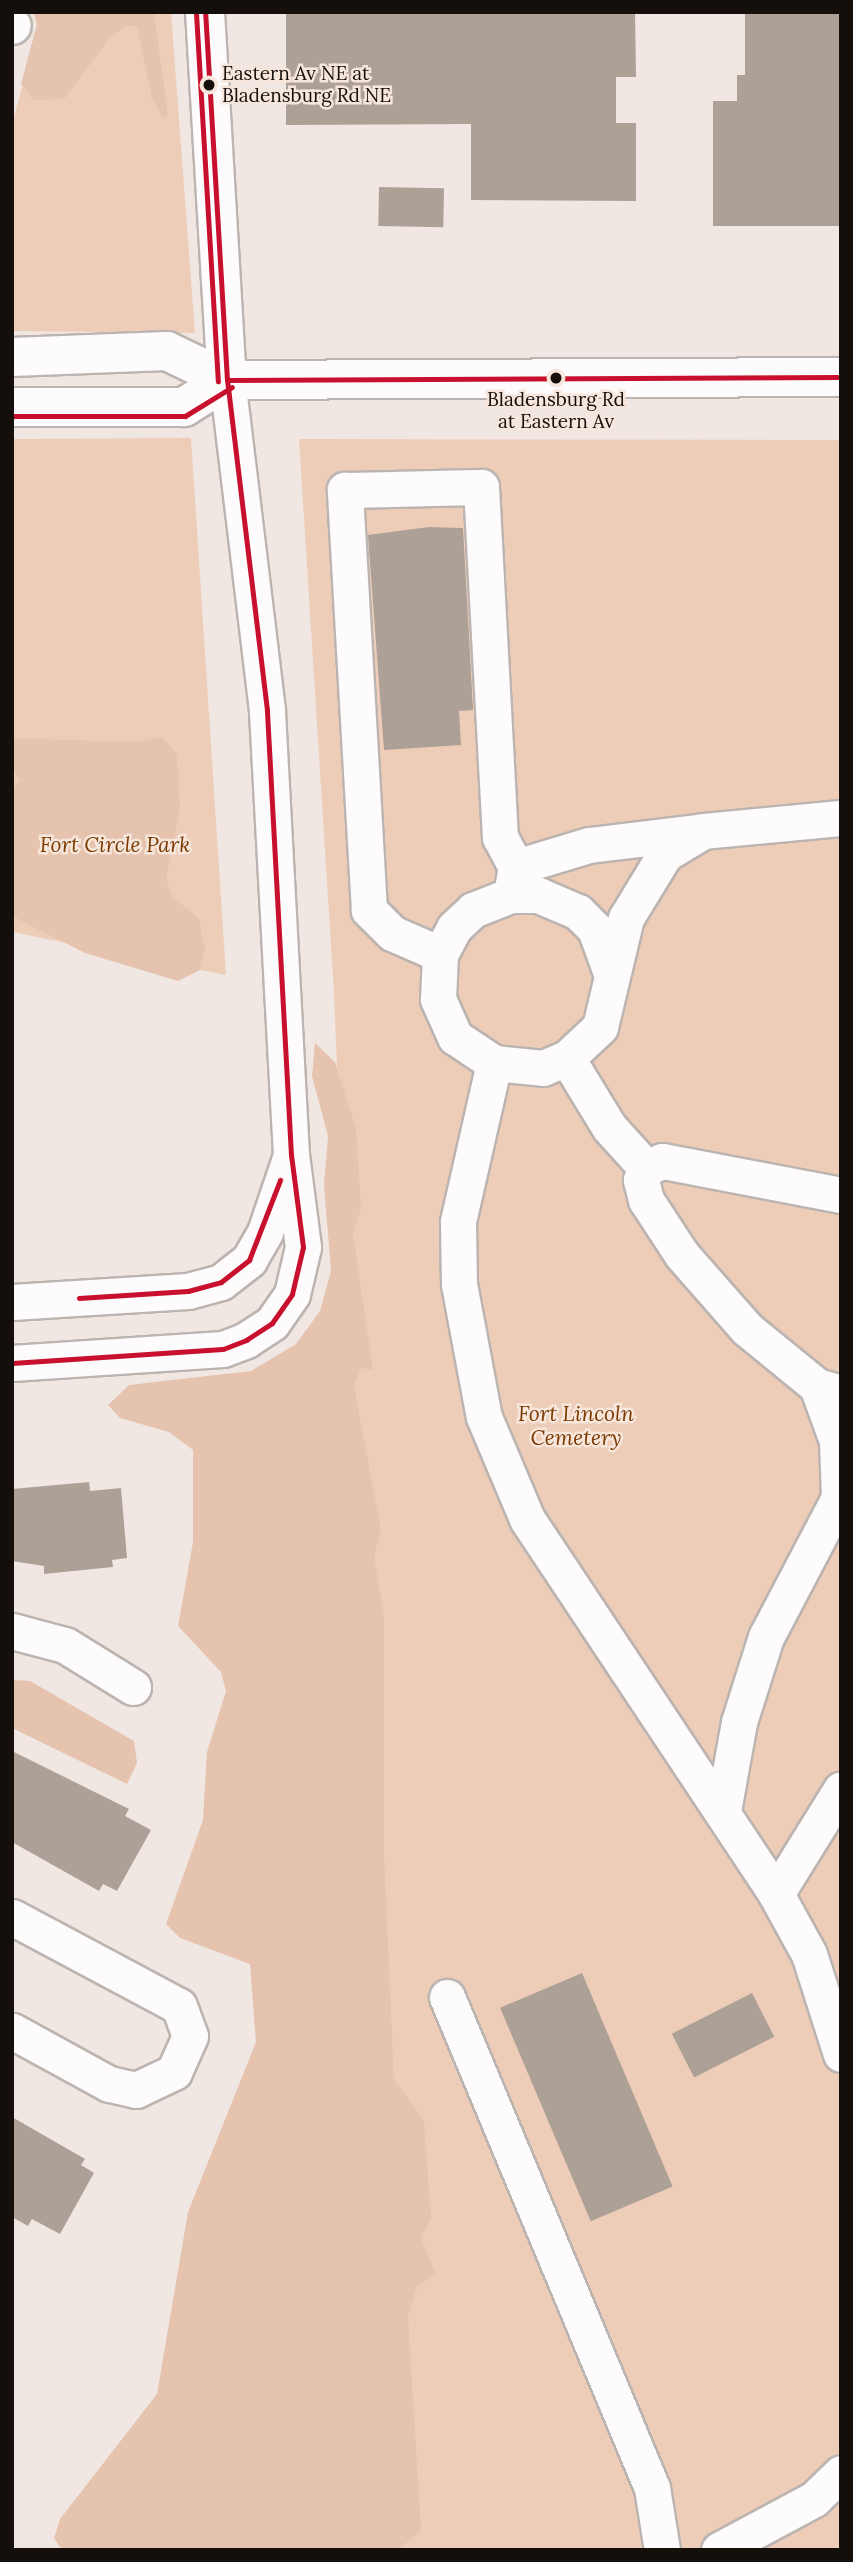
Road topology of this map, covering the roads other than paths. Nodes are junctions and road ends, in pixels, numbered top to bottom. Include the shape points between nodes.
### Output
1 (205, 12) edge
2 (12, 357) edge
3 (841, 377) edge
4 (227, 380) junction
5 (12, 407) edge
6 (841, 817) edge
7 (703, 831) junction
8 (514, 881) junction
9 (440, 954) junction
10 (611, 972) junction
11 (567, 1058) junction
12 (494, 1063) junction
13 (291, 1154) junction
14 (646, 1168) junction
15 (841, 1195) edge
16 (12, 1302) edge
17 (12, 1363) edge
18 (829, 1390) edge
19 (838, 1506) edge
20 (12, 1631) edge
21 (133, 1687) dead end
22 (841, 1789) edge
23 (723, 1811) junction
24 (776, 1894) junction
25 (12, 1917) edge
26 (447, 1997) dead end
27 (12, 2031) edge
28 (841, 2054) edge
29 (841, 2473) edge
30 (662, 2550) edge
31 (719, 2550) edge

1 - 4 main road
2 - 4 main road via 167,351
3 - 4 main road
4 - 5 main road via 184,407
4 - 13 street via 267,710
6 - 7 street
7 - 8 street via 589,845
7 - 10 street via 666,854 647,875 626,918
8 - 9 street via 473,910
8 - 9 street via 500,838 481,487 345,490 369,910 392,933
8 - 10 street via 578,912 595,929
9 - 12 street via 436,977 443,1015 471,1052
10 - 11 street via 600,1027
11 - 12 street via 543,1068
11 - 14 street via 609,1127
12 - 23 street via 458,1222 459,1284 484,1416 527,1519
13 - 16 street via 265,1232 248,1260 221,1282 188,1291
13 - 17 street via 303,1247 292,1294 272,1323 223,1349
14 - 15 street via 662,1161
14 - 18 street via 646,1200 682,1255 747,1329
18 - 19 street via 837,1441
19 - 23 street via 766,1637 739,1722
20 - 21 street via 65,1645
22 - 24 street
23 - 24 street
24 - 28 street via 809,1954
25 - 27 street via 179,2006 190,2036 174,2072 136,2090 109,2084
26 - 30 street via 652,2488
29 - 31 street via 814,2499

